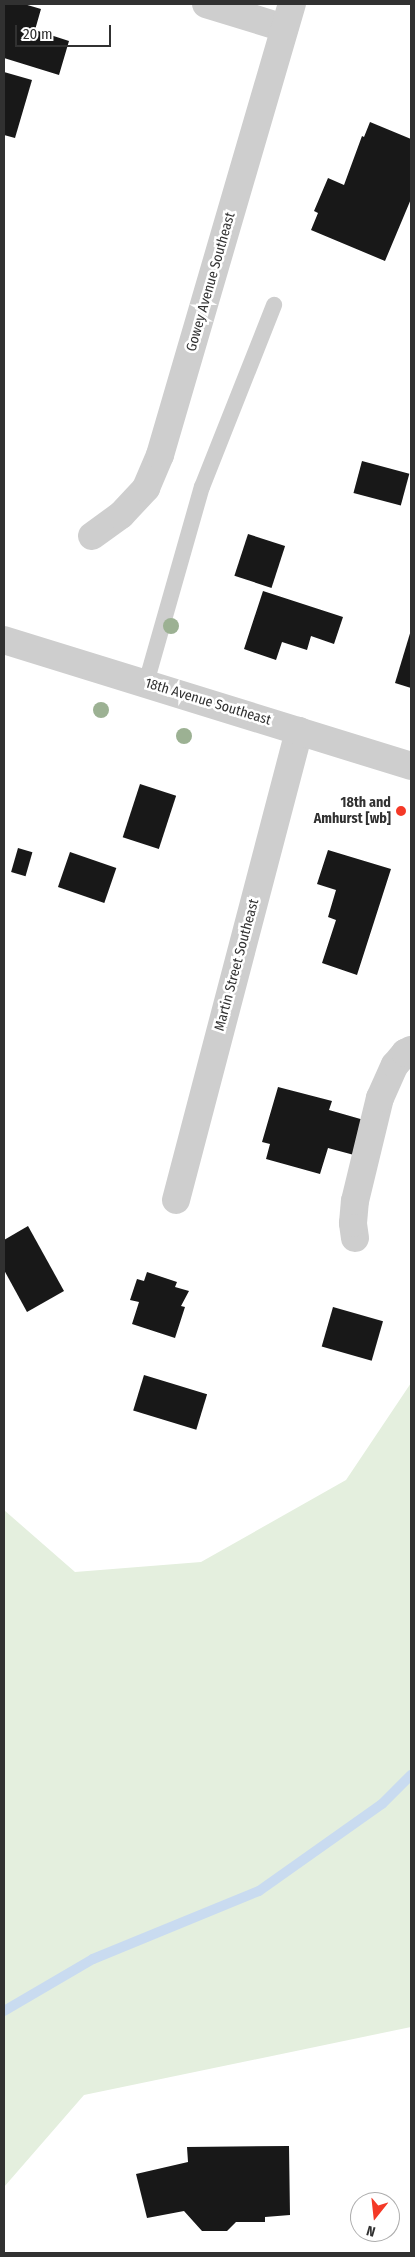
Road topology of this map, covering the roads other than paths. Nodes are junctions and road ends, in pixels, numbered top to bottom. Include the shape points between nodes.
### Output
1 (206, 4) edge
2 (288, 16) edge
3 (274, 305) dead end
4 (92, 536) dead end
5 (4, 640) edge
6 (146, 683) junction
7 (299, 731) junction
8 (411, 766) edge
9 (411, 1050) edge
10 (176, 1200) dead end
11 (355, 1238) dead end

1 - 2 street
2 - 4 street, Gowey Avenue Southeast via 160,455 146,488 121,515
3 - 6 lane via 202,487
5 - 6 street, 18th Avenue Southeast
6 - 7 street, 18th Avenue Southeast
7 - 8 street, 18th Avenue Southeast
7 - 10 street, Martin Street Southeast
9 - 11 street via 394,1065 380,1098 355,1201

